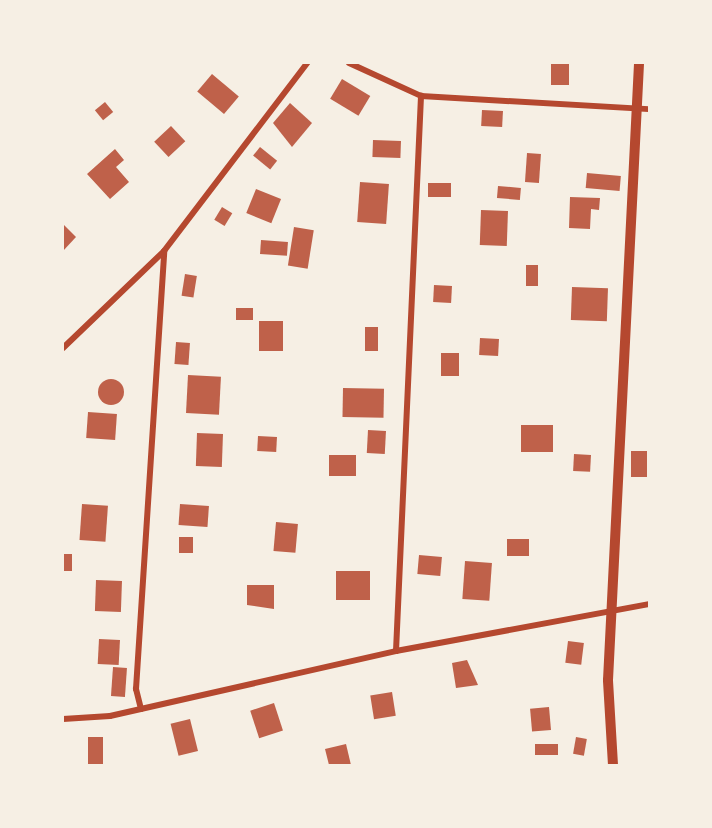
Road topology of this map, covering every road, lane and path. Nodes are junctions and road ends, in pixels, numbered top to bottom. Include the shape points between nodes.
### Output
1 (307, 63) edge
2 (349, 63) edge
3 (639, 63) edge
4 (421, 96) junction
5 (644, 108) edge
6 (164, 251) junction
7 (63, 348) edge
8 (649, 604) edge
9 (612, 610) junction
10 (396, 651) junction
11 (141, 709) junction
12 (63, 719) edge
13 (613, 765) edge

1 - 6 street
2 - 4 street
3 - 5 street
4 - 5 street
4 - 10 street
5 - 9 street
6 - 7 street
6 - 11 street via 136,689
8 - 9 street
9 - 10 street
9 - 13 street via 608,680
10 - 11 street
11 - 12 street

